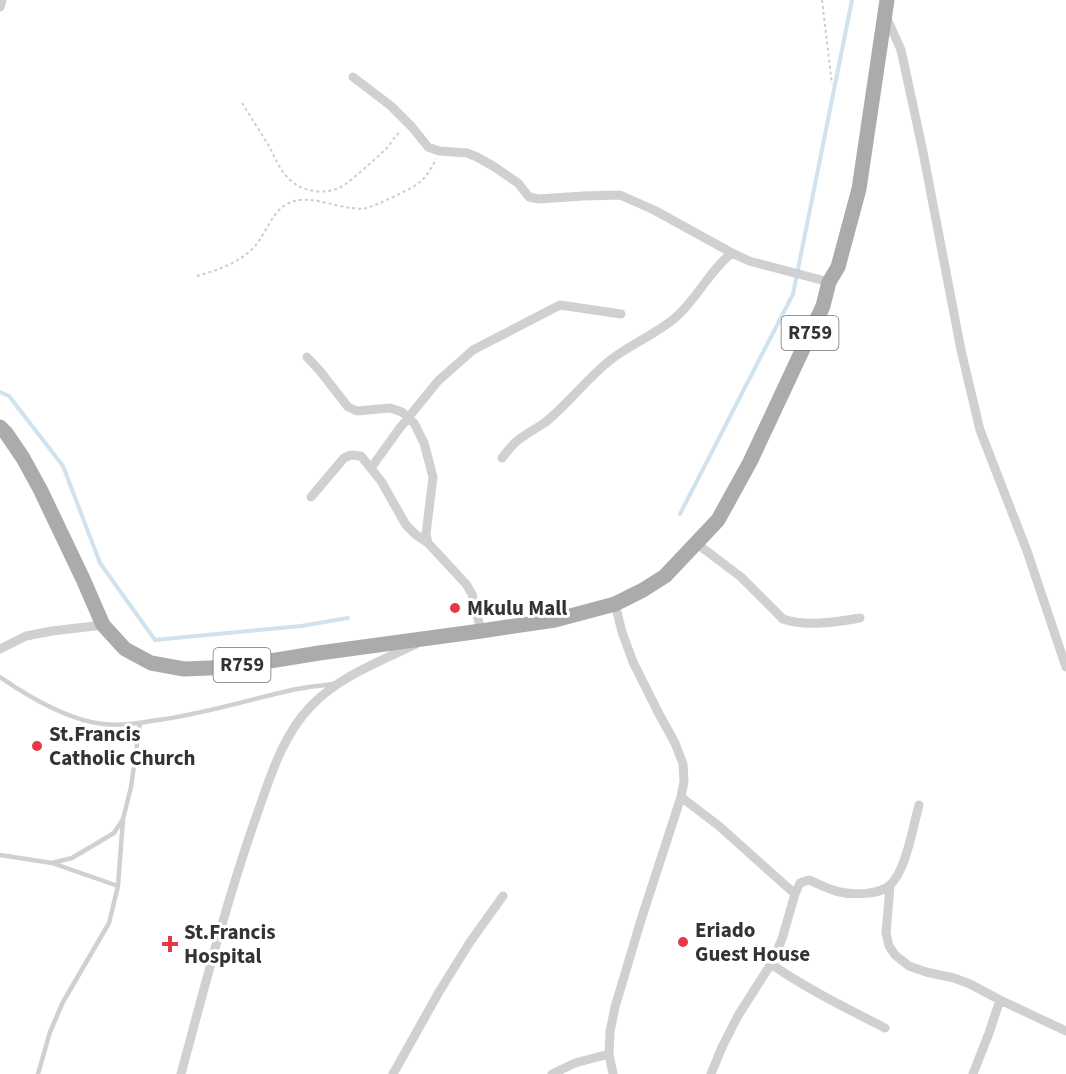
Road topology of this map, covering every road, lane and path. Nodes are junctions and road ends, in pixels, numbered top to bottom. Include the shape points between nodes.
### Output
1 (2, 0) edge
2 (822, 0) edge
3 (887, 0) edge
4 (0, 7) edge
5 (886, 16) junction
6 (353, 77) dead end
7 (831, 84) dead end
8 (242, 103) dead end
9 (412, 127) junction
10 (440, 151) junction
11 (732, 253) junction
12 (197, 276) dead end
13 (829, 282) junction
14 (621, 314) dead end
15 (307, 357) dead end
16 (408, 418) junction
17 (0, 427) edge
18 (502, 458) dead end
19 (371, 468) junction
20 (311, 498) dead end
21 (428, 543) junction
22 (696, 543) junction
23 (615, 604) junction
24 (860, 618) dead end
25 (103, 625) junction
26 (481, 631) junction
27 (429, 638) junction
28 (0, 649) edge
29 (1066, 667) edge
30 (0, 677) edge
31 (337, 683) junction
32 (140, 723) junction
33 (681, 797) junction
34 (919, 805) dead end
35 (123, 819) junction
36 (0, 855) edge
37 (52, 863) junction
38 (118, 886) junction
39 (890, 886) junction
40 (795, 894) junction
41 (502, 896) dead end
42 (771, 964) junction
43 (1000, 1000) junction
44 (885, 1028) dead end
45 (1066, 1031) edge
46 (609, 1054) junction
47 (38, 1074) edge
48 (181, 1074) edge
49 (393, 1074) edge
50 (552, 1074) edge
51 (613, 1074) edge
52 (711, 1074) edge
53 (973, 1074) edge

1 - 4 street
2 - 7 path
3 - 5 main road, R759
5 - 13 main road, R759 via 859,189 838,267
5 - 29 street via 901,50 980,430
6 - 9 street
8 - 9 path via 283,172 290,180 318,192 346,184 379,156 397,134
9 - 10 street via 428,147
10 - 11 street via 477,157 511,177 532,199 620,195
10 - 12 path via 420,182 366,208 309,200 288,204 276,213 250,251 234,262
11 - 13 street
11 - 18 street via 674,319 592,375 546,422 518,440
13 - 22 main road, R759 via 823,306 750,462 718,520
14 - 16 street via 566,305 554,307 473,350 438,381
15 - 16 street via 348,407 357,411 390,408
16 - 19 street
16 - 21 street via 419,431 433,477
17 - 25 main road, R759 via 40,489
19 - 20 street via 361,456 344,458
19 - 21 street via 406,525
21 - 26 street via 466,584
22 - 23 main road, R759 via 665,576
22 - 24 street via 741,577 783,619 832,623
23 - 26 main road, R759 via 555,620
23 - 33 street via 633,662 683,764
25 - 27 main road, R759 via 125,649 151,663 184,669 234,667
25 - 28 street via 27,636
26 - 27 main road, R759
27 - 31 street
30 - 32 lane via 81,720
31 - 32 lane
31 - 48 street via 310,707 280,753 232,891
32 - 35 lane
33 - 40 street
33 - 46 street via 615,1007
34 - 39 street via 905,858
35 - 37 lane via 114,834 72,858
35 - 38 lane
36 - 37 lane
37 - 38 lane
38 - 47 lane via 109,923 63,1002
39 - 40 street via 860,894 838,892 809,880 800,883
39 - 43 street via 886,933 895,955 909,966 954,978
40 - 42 street
41 - 49 street via 439,992
42 - 44 street via 816,993
42 - 52 street via 739,1014
43 - 45 street
43 - 53 street
46 - 50 street via 574,1063
46 - 51 street

